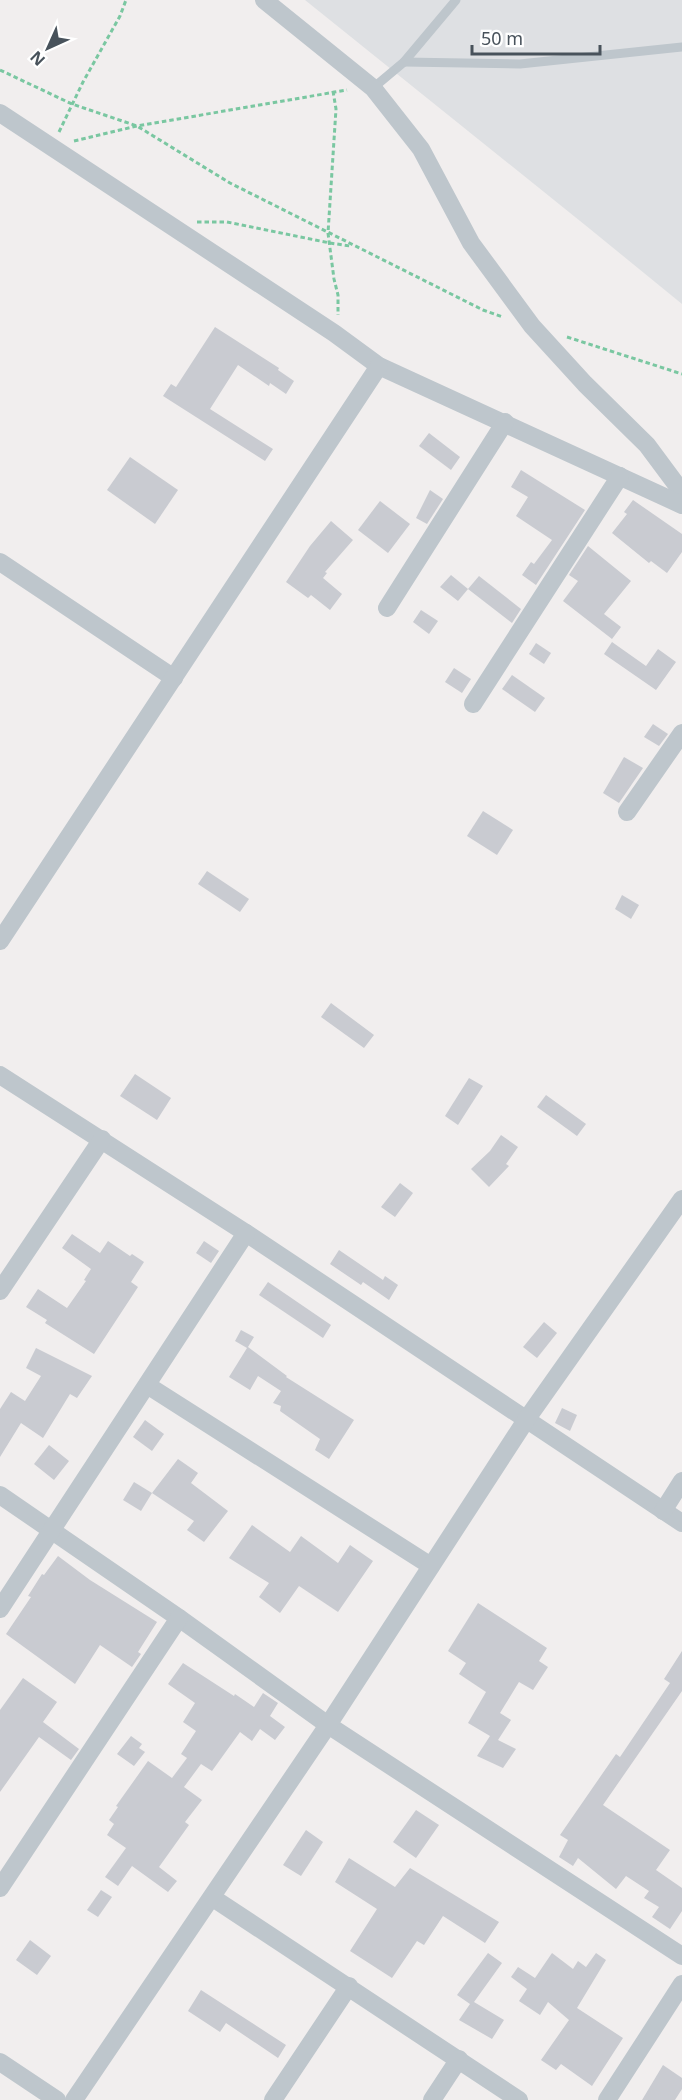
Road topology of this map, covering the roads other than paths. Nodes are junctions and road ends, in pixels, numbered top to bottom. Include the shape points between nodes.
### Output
1 (264, 0) edge
2 (456, 0) edge
3 (682, 47) edge
4 (404, 62) junction
5 (373, 88) junction
6 (2, 118) edge
7 (379, 366) junction
8 (505, 422) junction
9 (620, 476) junction
10 (682, 492) edge
11 (682, 505) edge
12 (0, 562) edge
13 (387, 608) dead end
14 (174, 678) junction
15 (473, 704) dead end
16 (682, 733) edge
17 (627, 812) dead end
18 (0, 941) edge
19 (0, 1075) edge
20 (102, 1139) junction
21 (682, 1199) edge
22 (246, 1233) junction
23 (2, 1284) edge
24 (147, 1385) junction
25 (526, 1420) junction
26 (682, 1481) edge
27 (0, 1495) edge
28 (663, 1511) junction
29 (682, 1523) edge
30 (51, 1531) junction
31 (431, 1566) junction
32 (0, 1608) edge
33 (179, 1618) junction
34 (328, 1725) junction
35 (0, 1888) edge
36 (213, 1898) junction
37 (682, 1956) edge
38 (682, 1984) edge
39 (349, 1986) junction
40 (459, 2059) junction
41 (0, 2062) edge
42 (57, 2100) edge
43 (74, 2100) edge
44 (273, 2100) edge
45 (432, 2100) edge
46 (519, 2100) edge
47 (607, 2100) edge

1 - 5 street
2 - 4 lane
3 - 4 lane via 519,64
4 - 5 lane
5 - 10 street via 421,149 471,243 532,326 647,445
6 - 7 street
7 - 8 street
7 - 14 street
8 - 9 street
8 - 13 street
9 - 11 street
9 - 15 street
12 - 14 street
14 - 18 street
16 - 17 street
19 - 20 street
20 - 22 street
20 - 23 street
21 - 25 street
22 - 24 street
22 - 25 street
24 - 30 street
24 - 31 street
25 - 28 street
25 - 31 street
26 - 28 street
27 - 30 street
28 - 29 street
30 - 32 street
30 - 33 street
31 - 34 street
33 - 34 street
33 - 35 street
34 - 36 street
34 - 37 street
36 - 39 street
36 - 43 street
38 - 47 street
39 - 40 street
39 - 44 street
40 - 45 street
40 - 46 street
41 - 42 street

